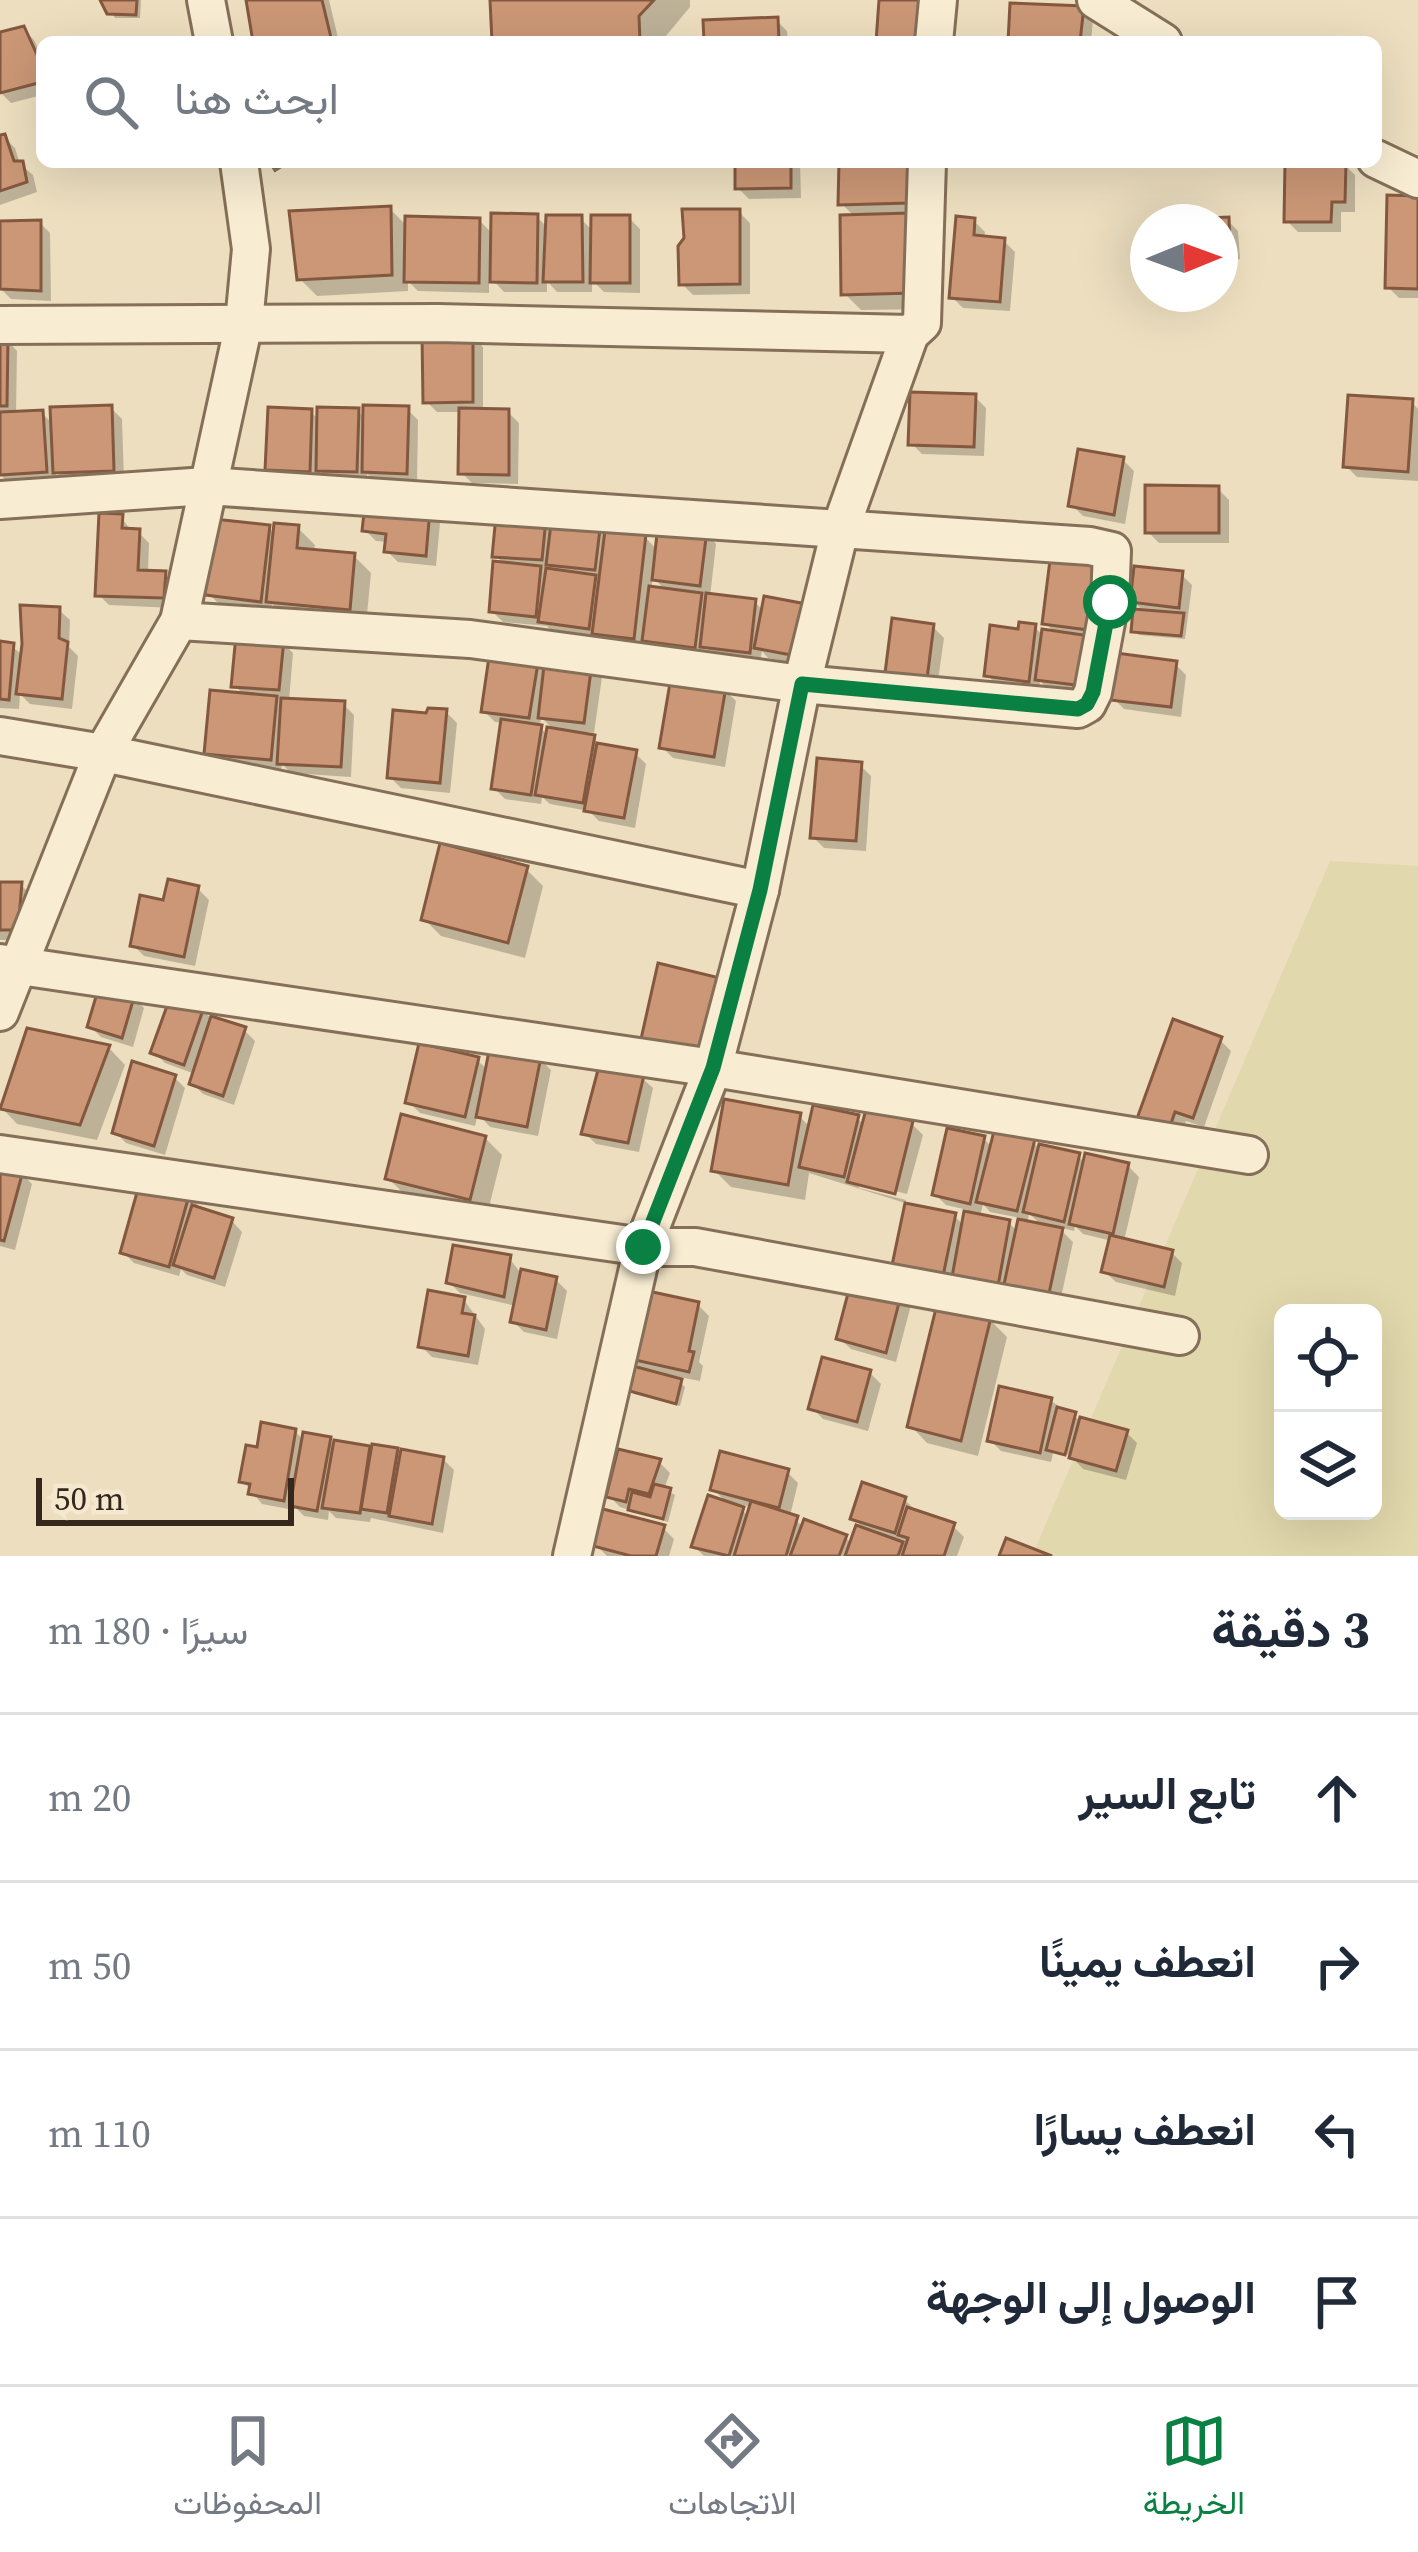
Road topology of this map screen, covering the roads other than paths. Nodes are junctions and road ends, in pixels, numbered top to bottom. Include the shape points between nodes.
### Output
1 (206, 0) edge
2 (938, 0) edge
3 (1096, 0) edge
4 (213, 36) edge
5 (935, 36) edge
6 (1153, 36) edge
7 (1382, 162) edge
8 (239, 168) edge
9 (927, 168) edge
10 (1418, 179) edge
11 (244, 322) junction
12 (0, 325) edge
13 (910, 334) junction
14 (206, 487) junction
15 (0, 500) edge
16 (840, 530) junction
17 (179, 621) junction
18 (802, 684) junction
19 (0, 736) edge
20 (104, 752) junction
21 (760, 890) junction
22 (10, 963) edge
23 (0, 1012) edge
24 (713, 1068) junction
25 (0, 1154) edge
26 (1249, 1155) dead end
27 (643, 1247) junction
28 (1180, 1336) dead end
29 (572, 1556) edge

1 - 4 street
2 - 5 street
3 - 6 street
7 - 10 street
8 - 11 street via 250,249
9 - 13 street via 922,323
11 - 12 street
11 - 13 street
11 - 14 street
13 - 16 street
14 - 15 street
14 - 16 street
14 - 17 street
16 - 18 street
16 - 18 street via 1112,551 1093,692 1078,709
17 - 18 street via 470,640
17 - 20 street
18 - 21 street
19 - 20 street
20 - 21 street
20 - 22 street
21 - 24 street
22 - 23 street
22 - 24 street
24 - 26 street
24 - 27 street
25 - 27 street
27 - 28 street via 695,1247
27 - 29 street

